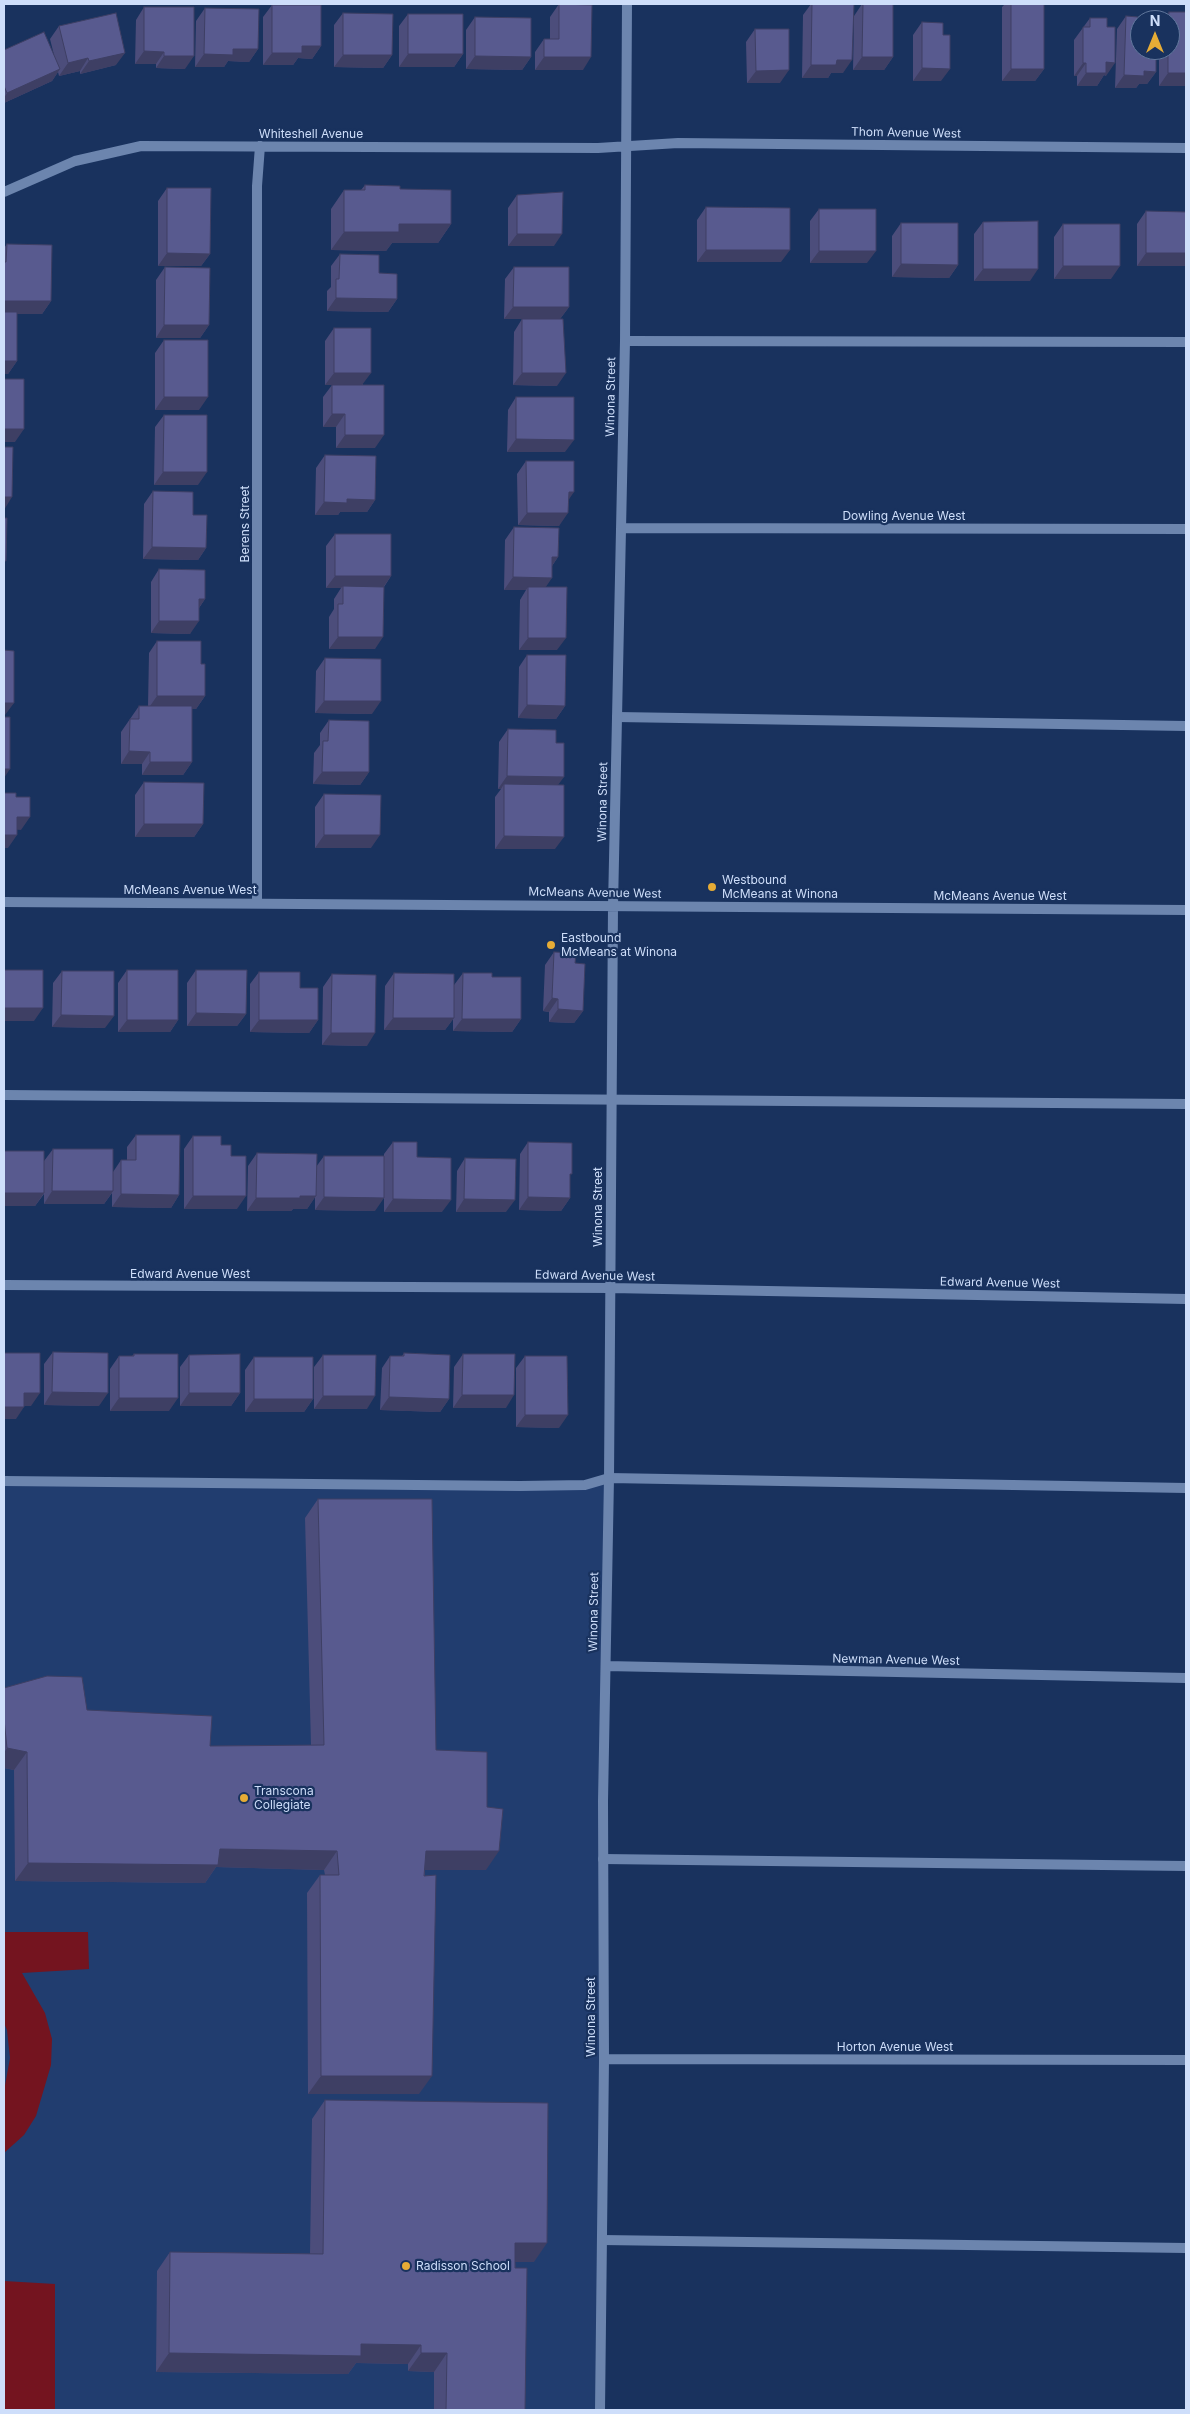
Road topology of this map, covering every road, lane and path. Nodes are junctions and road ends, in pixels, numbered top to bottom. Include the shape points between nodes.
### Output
1 (627, 4) edge
2 (260, 146) junction
3 (626, 148) junction
4 (1186, 148) edge
5 (4, 192) edge
6 (625, 341) junction
7 (1186, 342) edge
8 (621, 528) junction
9 (1186, 529) edge
10 (617, 717) junction
11 (1186, 726) edge
12 (4, 902) edge
13 (257, 903) junction
14 (613, 906) junction
15 (1186, 910) edge
16 (4, 1096) edge
17 (611, 1100) junction
18 (1186, 1104) edge
19 (4, 1285) edge
20 (611, 1288) junction
21 (1186, 1299) edge
22 (609, 1478) junction
23 (4, 1481) edge
24 (1186, 1488) edge
25 (606, 1666) junction
26 (1186, 1678) edge
27 (603, 1859) junction
28 (1186, 1866) edge
29 (604, 2059) junction
30 (1186, 2060) edge
31 (602, 2240) junction
32 (1186, 2248) edge
33 (600, 2410) edge

1 - 3 street, Winona Street
2 - 3 street, Whiteshell Avenue
2 - 5 street, Whiteshell Avenue via 141,146 75,161
2 - 13 street, Berens Street via 257,186
3 - 4 street, Thom Avenue West via 678,143
3 - 6 street, Winona Street
6 - 7 street
6 - 8 street, Winona Street
8 - 9 street, Dowling Avenue West
8 - 10 street, Winona Street
10 - 11 street
10 - 14 street, Winona Street
12 - 13 street, McMeans Avenue West
13 - 14 street, McMeans Avenue West
14 - 15 street, McMeans Avenue West
14 - 17 street, Winona Street
16 - 17 street
17 - 18 street
17 - 20 street, Winona Street
19 - 20 street, Edward Avenue West
20 - 21 street, Edward Avenue West
20 - 22 street, Winona Street
22 - 23 street via 586,1485 520,1486
22 - 24 street
22 - 25 street, Winona Street
25 - 26 street, Newman Avenue West
25 - 27 street, Winona Street
27 - 28 street
27 - 29 street, Winona Street
29 - 30 street, Horton Avenue West
29 - 31 street, Winona Street
31 - 32 street
31 - 33 street, Winona Street

